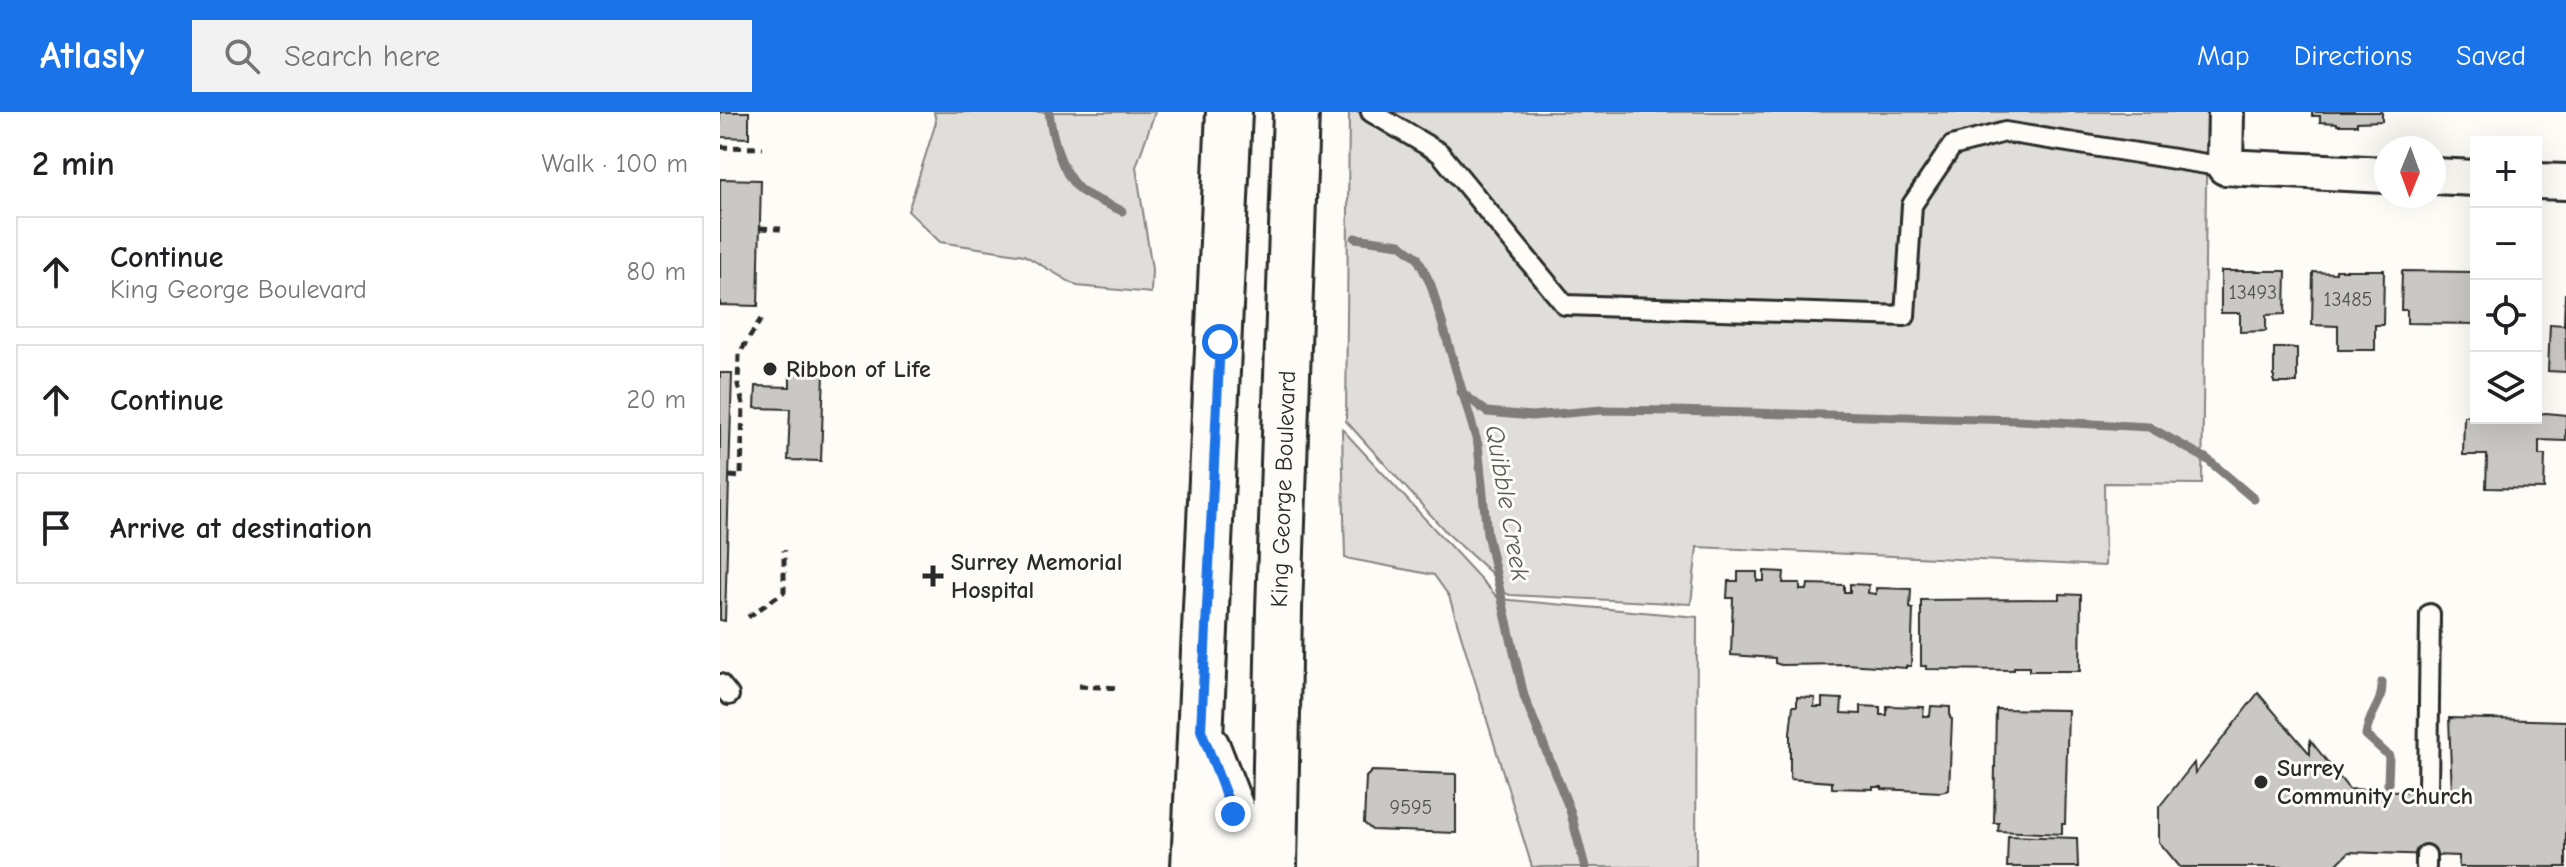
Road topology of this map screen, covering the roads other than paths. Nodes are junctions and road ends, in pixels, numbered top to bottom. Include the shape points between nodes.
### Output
1 (1229, 112) edge
2 (1296, 112) edge
3 (1371, 112) edge
4 (2226, 112) edge
5 (2225, 167) junction
6 (2374, 174) edge
7 (2446, 177) edge
8 (2470, 178) edge
9 (2542, 181) edge
10 (2566, 182) edge
11 (2430, 614) dead end
12 (1201, 730) junction
13 (2428, 792) dead end
14 (1194, 867) edge
15 (1231, 867) edge
16 (1274, 867) edge

1 - 12 main road
2 - 16 main road, King George Boulevard
3 - 5 lane via 1440,153 1565,305 1905,316 1912,205 1952,146 2005,132
4 - 5 street
5 - 6 street
7 - 8 street
9 - 10 street
11 - 13 lane
12 - 14 main road
12 - 15 main road via 1233,814

